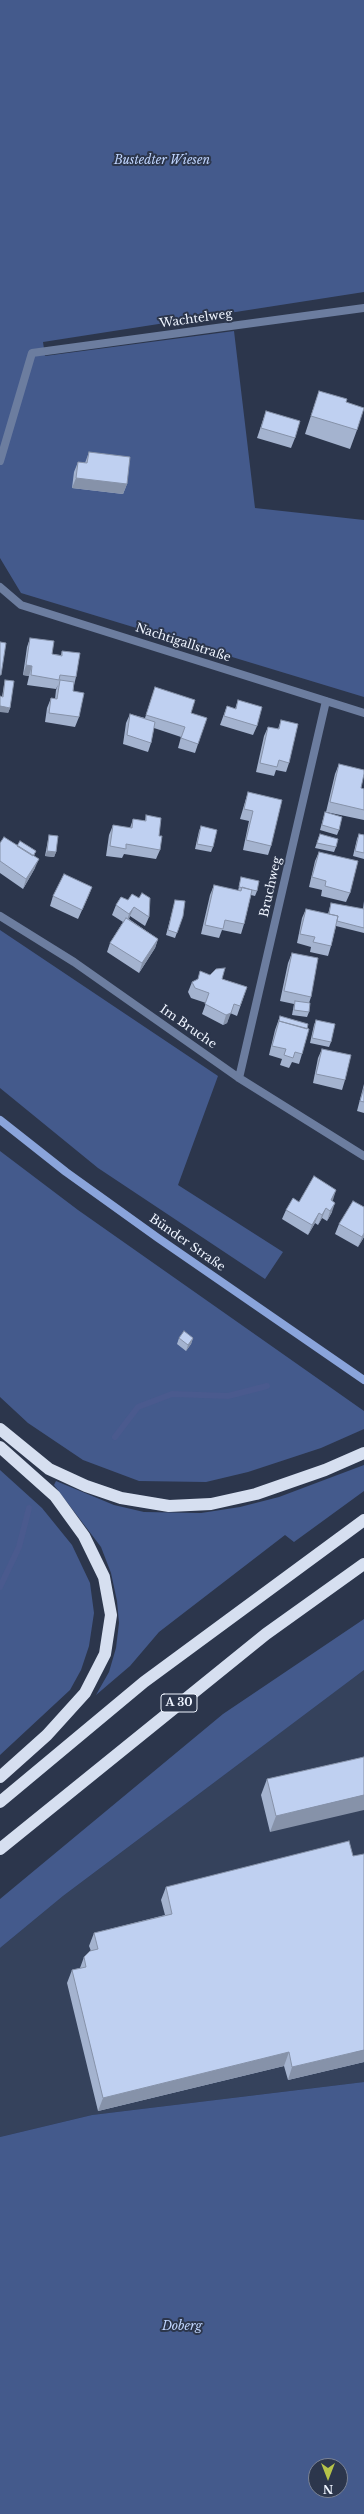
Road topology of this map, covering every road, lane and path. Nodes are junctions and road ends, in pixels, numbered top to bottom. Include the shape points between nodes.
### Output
1 (364, 308) edge
2 (0, 461) edge
3 (0, 587) edge
4 (326, 701) junction
5 (364, 713) edge
6 (0, 916) edge
7 (240, 1078) junction
8 (0, 1120) edge
9 (364, 1156) edge
10 (364, 1380) edge
11 (0, 1429) edge
12 (0, 1447) edge
13 (364, 1453) edge
14 (364, 1520) edge
15 (364, 1564) edge
16 (0, 1777) edge
17 (0, 1802) edge
18 (0, 1849) edge

1 - 2 street, Wachtelweg via 32,353
3 - 4 street, Nachtigallstraße via 21,605
4 - 5 street, Nachtigallstraße
4 - 7 street, Bruchweg
6 - 7 street, Im Bruche via 74,962
7 - 9 street, Im Bruche
8 - 10 main road, Bünder Straße via 66,1172 158,1238
11 - 13 highway via 49,1469 86,1486 121,1498 169,1506 211,1504 256,1494 325,1470
12 - 16 highway via 55,1496 84,1536 104,1577 111,1615 105,1654 85,1693 47,1735
14 - 17 highway via 144,1682
15 - 18 highway, A 30 via 266,1634

